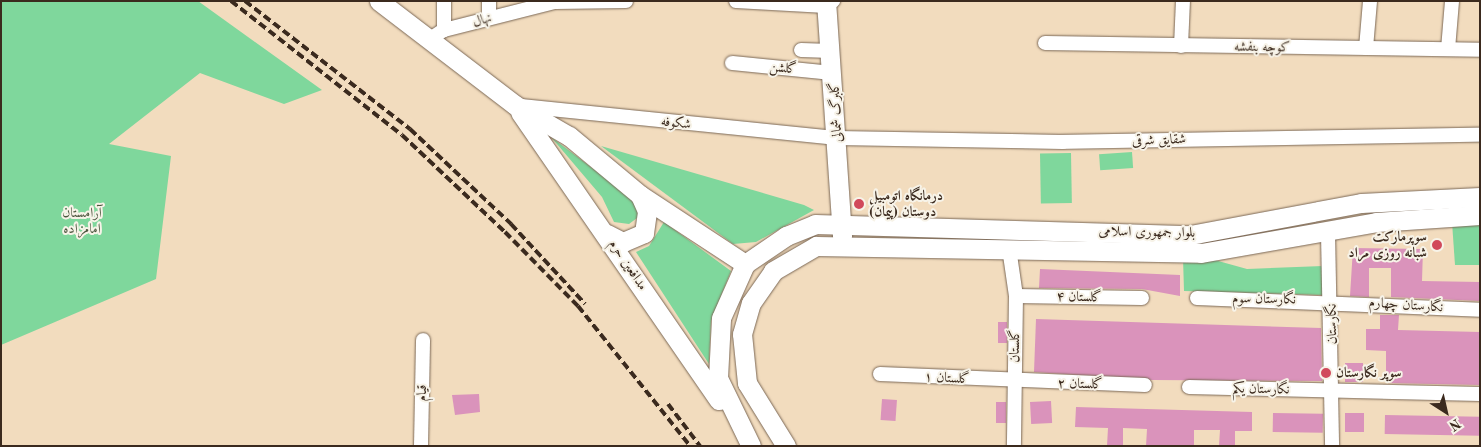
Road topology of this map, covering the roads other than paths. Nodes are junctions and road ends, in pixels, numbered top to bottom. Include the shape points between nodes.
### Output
1 (380, 1) edge
2 (444, 1) edge
3 (489, 1) edge
4 (626, 1) edge
5 (736, 1) edge
6 (1183, 1) edge
7 (1370, 1) edge
8 (1452, 1) edge
9 (556, 2) edge
10 (828, 3) edge
11 (489, 18) junction
12 (437, 35) junction
13 (1045, 43) dead end
14 (1181, 46) junction
15 (1366, 48) junction
16 (1448, 49) junction
17 (801, 50) dead end
18 (1480, 50) edge
19 (831, 51) junction
20 (732, 63) dead end
21 (833, 73) junction
22 (515, 105) junction
23 (1480, 135) edge
24 (837, 138) junction
25 (640, 195) junction
26 (1480, 197) edge
27 (1480, 215) edge
28 (842, 224) junction
29 (1328, 233) junction
30 (607, 234) junction
31 (843, 244) junction
32 (1009, 248) junction
33 (745, 264) junction
34 (1016, 296) junction
35 (1142, 298) dead end
36 (1197, 298) dead end
37 (1332, 300) junction
38 (1480, 310) edge
39 (423, 340) dead end
40 (880, 374) dead end
41 (1014, 382) junction
42 (1145, 385) dead end
43 (1190, 387) dead end
44 (1333, 390) junction
45 (1480, 394) edge
46 (738, 428) junction
47 (421, 446) edge
48 (751, 446) edge
49 (786, 446) edge
50 (1014, 446) edge
51 (1332, 446) edge

1 - 12 main road, مدافعین حرم
2 - 12 street
3 - 11 street
4 - 9 street, نهال
5 - 10 street
6 - 14 street
7 - 15 street
8 - 16 street
9 - 11 street, نهال
10 - 19 main road, گلبرگ شمالی
11 - 12 street, نهال
12 - 22 main road, مدافعین حرم
13 - 14 street, کوچه بنفشه
14 - 15 street, کوچه بنفشه
15 - 16 street, کوچه بنفشه
16 - 18 street, کوچه بنفشه
17 - 19 street
19 - 21 main road, گلبرگ شمالی
20 - 21 street, گلشن
21 - 24 main road, گلبرگ شمالی
22 - 24 street, شکوفه
22 - 25 main road, مدافعین حرم via 569,136
22 - 30 main road, مدافعین حرم
23 - 24 street, شقایق شرقی via 1063,142
24 - 28 main road, گلبرگ شمالی
25 - 30 main road via 648,211 644,233 623,242
25 - 33 main road, مدافعین حرم
26 - 28 main road, بلوار جمهوری اسلامی via 1362,202 1190,235
27 - 29 main road, بلوار جمهوری اسلامی via 1376,222
28 - 31 main road, گلبرگ شمالی
28 - 33 main road, بلوار جمهوری اسلامی via 815,224 786,236
29 - 32 main road, بلوار جمهوری اسلامی via 1201,253
29 - 37 street, نگارستان
30 - 46 main road, مدافعین حرم
31 - 32 main road, بلوار جمهوری اسلامی
31 - 49 main road, بلوار جمهوری اسلامی via 816,246 785,260 764,283 744,320 741,359 747,383
32 - 34 street, گلستان
33 - 46 main road via 721,318 716,349 718,378
34 - 35 street, گلستان ۴
34 - 41 street, گلستان
36 - 37 street, نگارستان سوم
37 - 38 street, نگارستان چهارم
37 - 44 street, نگارستان
39 - 47 street, قیام
40 - 41 street, گلستان ۱
41 - 42 street, گلستان ۲
41 - 50 street, گلستان
43 - 44 street, نگارستان یکم
44 - 45 street, نگارستان یکم
44 - 51 street, نگارستان
46 - 48 main road

